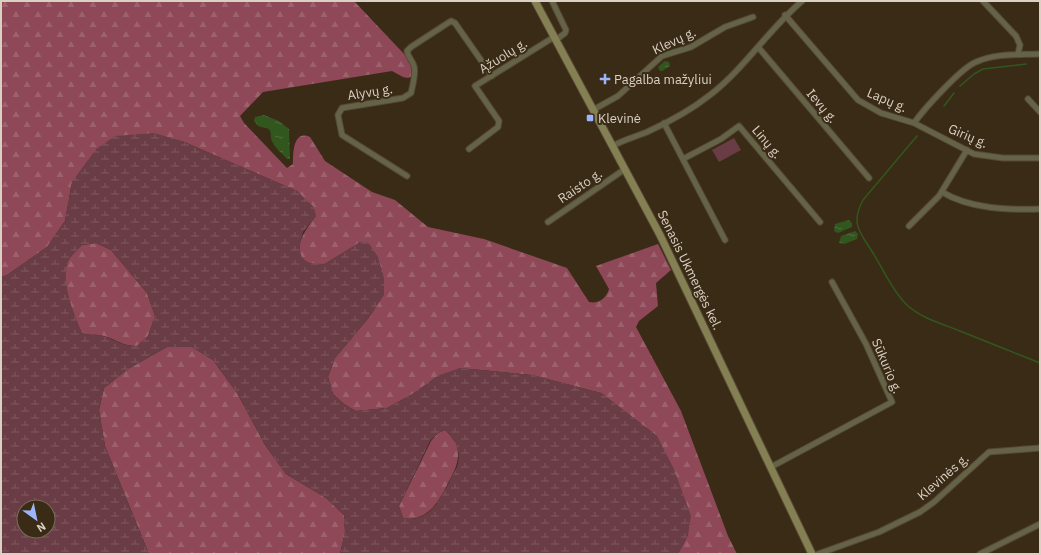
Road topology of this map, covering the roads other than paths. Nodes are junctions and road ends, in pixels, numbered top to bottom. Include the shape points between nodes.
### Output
1 (535, 1) edge
2 (552, 1) edge
3 (802, 1) edge
4 (983, 1) edge
5 (785, 15) junction
6 (753, 17) dead end
7 (555, 38) junction
8 (758, 47) junction
9 (1018, 54) junction
10 (1040, 54) edge
11 (492, 76) junction
12 (1028, 98) dead end
13 (593, 110) junction
14 (1040, 112) edge
15 (664, 123) junction
16 (914, 123) junction
17 (613, 146) junction
18 (469, 149) dead end
19 (967, 150) junction
20 (1040, 158) edge
21 (683, 159) junction
22 (625, 169) junction
23 (407, 176) dead end
24 (869, 178) dead end
25 (942, 192) junction
26 (1040, 209) edge
27 (548, 222) dead end
28 (820, 222) dead end
29 (909, 226) dead end
30 (725, 240) dead end
31 (832, 282) dead end
32 (1040, 448) edge
33 (771, 467) junction
34 (1040, 524) edge
35 (812, 554) edge
36 (818, 554) edge
37 (980, 554) edge

1 - 7 main road, Senasis Ukmergės kel.
2 - 7 street via 566,30
3 - 5 street
4 - 9 street via 1016,36 1020,45
5 - 8 street
5 - 16 street, Lapų g. via 858,100 881,112
6 - 13 street, Klevų g. via 725,27 691,47 662,56 618,96
7 - 11 street, Ąžuolų g.
7 - 13 main road, Senasis Ukmergės kel.
8 - 15 street via 745,63 711,94
8 - 24 street, Ievų g.
9 - 10 street, Lapų g.
9 - 16 street, Lapų g. via 974,62 950,83
11 - 18 street, Ąžuolų g. via 475,86 499,121 498,127
11 - 23 street, Alyvų g. via 452,22 407,51 415,70 409,95 342,108 338,115 342,135
12 - 14 street
13 - 17 main road, Senasis Ukmergės kel.
15 - 17 street
15 - 21 street
16 - 19 street, Girių g.
17 - 22 main road, Senasis Ukmergės kel.
19 - 20 street, Girių g. via 986,157
19 - 25 street
21 - 28 street, Linų g. via 721,139 738,126
21 - 30 street
22 - 27 street, Raisto g.
22 - 33 main road, Senasis Ukmergės kel. via 664,241
25 - 26 street via 955,198 1007,210
25 - 29 street
31 - 33 street, Sūkurio g. via 866,344 892,402
32 - 36 street, Klevinės g. via 989,452 920,512 879,532
33 - 35 main road, Senasis Ukmergės kel.
34 - 37 street

